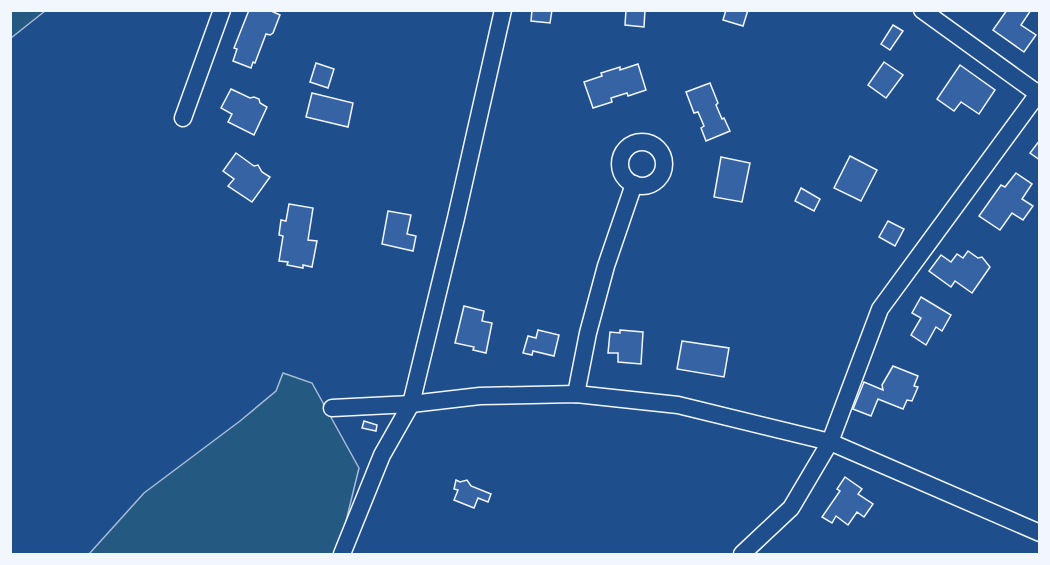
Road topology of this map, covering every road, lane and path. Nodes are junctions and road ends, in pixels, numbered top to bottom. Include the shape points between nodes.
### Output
1 (222, 10) edge
2 (503, 10) edge
3 (922, 10) edge
4 (1038, 92) edge
5 (183, 118) dead end
6 (634, 184) dead end
7 (576, 394) junction
8 (411, 404) junction
9 (332, 408) dead end
10 (830, 442) junction
11 (1040, 533) edge
12 (342, 555) edge
13 (742, 555) edge

1 - 5 street
2 - 8 street
3 - 4 street
4 - 10 street via 880,309
6 - 7 street via 606,266
7 - 8 street via 480,396
7 - 10 street via 678,405
8 - 9 street
8 - 12 street via 382,455
10 - 11 street
10 - 13 street via 792,508

